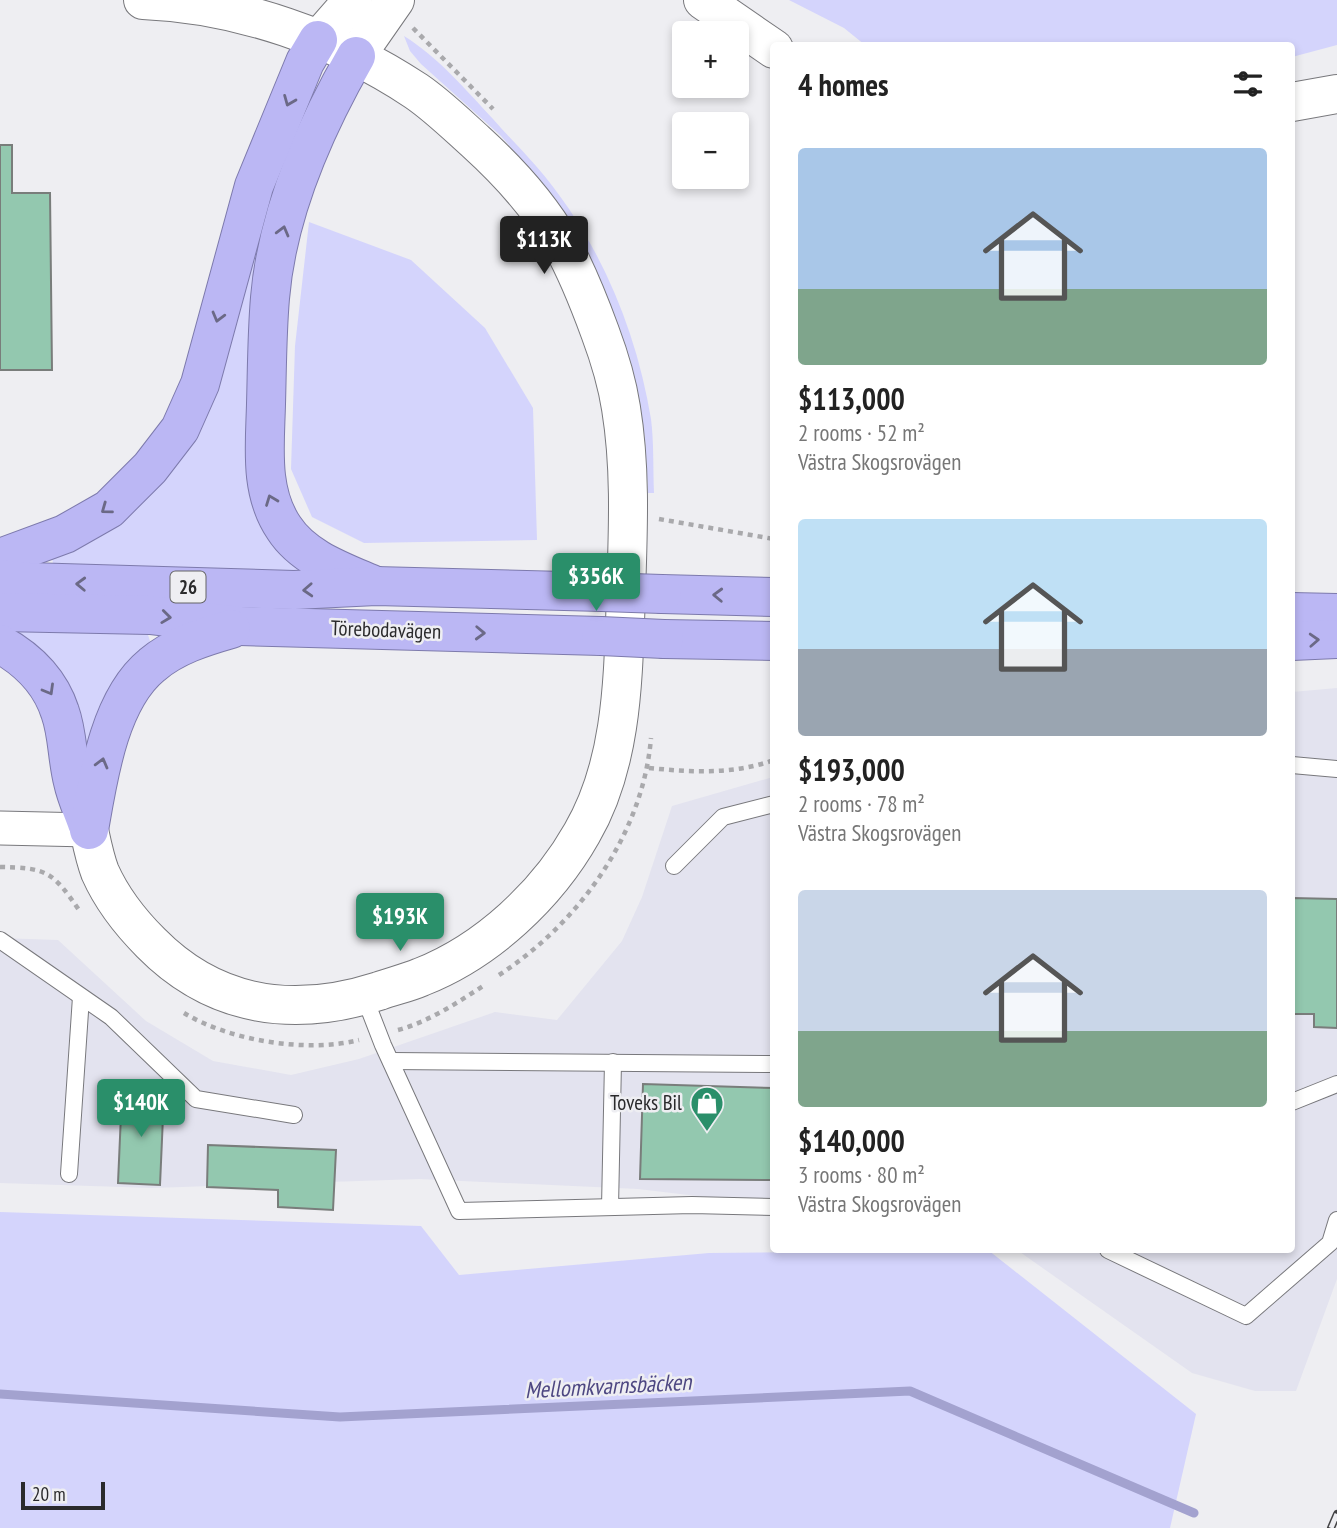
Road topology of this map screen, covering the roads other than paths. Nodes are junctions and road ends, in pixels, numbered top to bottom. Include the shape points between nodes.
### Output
1 (143, 0) edge
2 (353, 0) edge
3 (395, 0) edge
4 (702, 0) edge
5 (318, 40) junction
6 (770, 46) edge
7 (356, 56) junction
8 (1337, 94) edge
9 (1295, 101) edge
10 (0, 558) edge
11 (0, 579) edge
12 (376, 586) junction
13 (770, 597) edge
14 (1295, 611) edge
15 (0, 612) edge
16 (1337, 613) edge
17 (240, 626) junction
18 (1337, 639) edge
19 (770, 641) edge
20 (1295, 641) edge
21 (0, 644) edge
22 (1295, 765) edge
23 (1337, 769) edge
24 (770, 804) edge
25 (0, 828) edge
26 (89, 830) junction
27 (674, 866) dead end
28 (0, 940) edge
29 (81, 996) junction
30 (364, 996) junction
31 (391, 1060) junction
32 (612, 1062) junction
33 (770, 1065) edge
34 (1337, 1084) edge
35 (1295, 1101) edge
36 (294, 1115) dead end
37 (69, 1174) dead end
38 (610, 1207) junction
39 (770, 1207) edge
40 (1337, 1220) edge
41 (1114, 1253) edge

1 - 5 street via 223,10
2 - 5 street
3 - 7 street
4 - 6 street
5 - 7 street
5 -> 10 highway via 254,186 200,384 180,429 109,509 65,534
12 -> 7 highway via 304,551 284,528 268,494 265,458 270,298 276,255 309,150
7 - 30 street via 418,92 503,166 561,243 607,351 621,405 629,478 621,703 614,747 584,831 531,901 470,952 422,977
8 - 9 street
12 -> 11 highway, Törebodavägen / 26 via 294,590
13 -> 12 highway, Törebodavägen / 26, bridge
14 - 16 highway
15 -> 17 highway, Törebodavägen / 26 via 150,615
17 -> 19 highway, Törebodavägen / 26, bridge
26 -> 17 highway via 109,738 133,685 173,650
20 -> 18 highway
21 -> 26 highway via 38,672 61,712 72,780
22 - 23 lane
24 - 27 lane via 723,817
25 - 26 street
26 - 30 street via 100,872 129,920 167,959 211,988 269,1006 324,1005
28 - 29 lane
29 - 36 lane via 111,1017 196,1099
29 - 37 lane
30 - 31 lane
31 - 32 lane
31 - 38 lane via 459,1211
32 - 33 lane
32 - 38 lane
34 - 35 lane
38 - 39 lane
40 - 41 lane via 1330,1243 1246,1316

